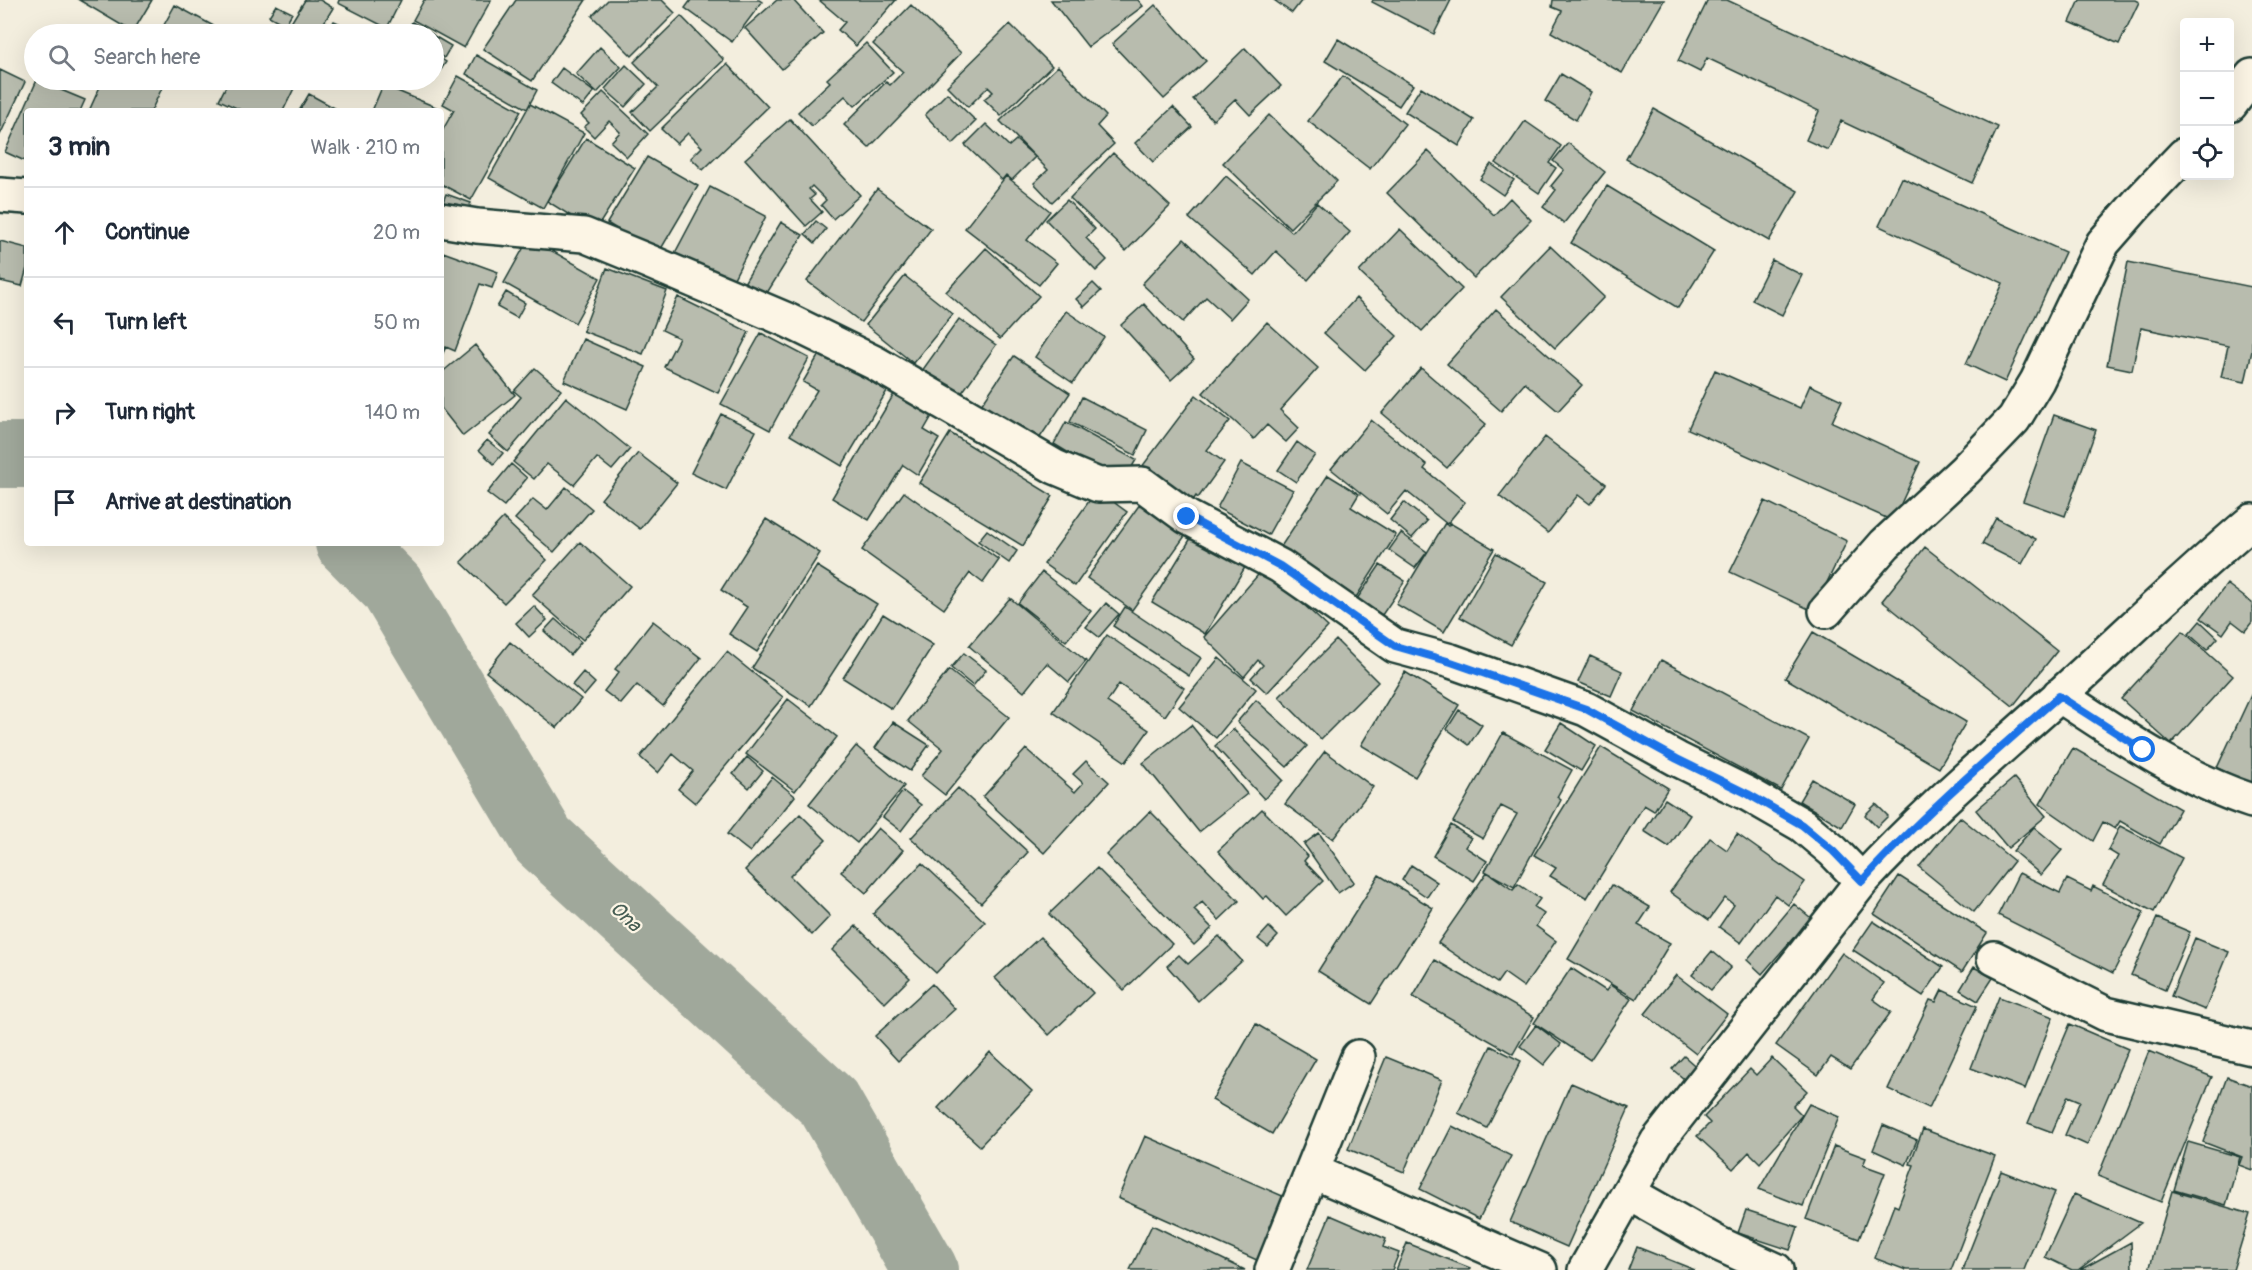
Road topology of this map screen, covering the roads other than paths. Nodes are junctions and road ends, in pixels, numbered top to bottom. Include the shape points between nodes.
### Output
1 (2252, 76) edge
2 (2234, 99) edge
3 (2180, 159) edge
4 (0, 195) edge
5 (24, 197) edge
6 (444, 220) edge
7 (2252, 521) edge
8 (1826, 611) dead end
9 (2059, 696) junction
10 (2252, 801) edge
11 (1862, 881) junction
12 (1994, 958) dead end
13 (2252, 1048) edge
14 (1358, 1057) dead end
15 (1312, 1171) junction
16 (1629, 1192) junction
17 (1272, 1270) edge
18 (1540, 1270) edge
19 (1585, 1270) edge
20 (1776, 1270) edge

1 - 2 street
3 - 8 street via 2103,243 2037,381 2014,419 1885,544
4 - 5 street
6 - 11 street via 584,236 787,320 1098,486 1142,484 1187,517 1280,566 1395,646 1586,709 1748,794 1802,825
7 - 9 street
9 - 10 street via 2143,750 2221,791
9 - 11 street via 1990,756
11 - 16 street via 1658,1142
12 - 13 street via 2106,1014
14 - 15 street
15 - 17 street
15 - 18 street
16 - 19 street
16 - 20 street via 1719,1244

